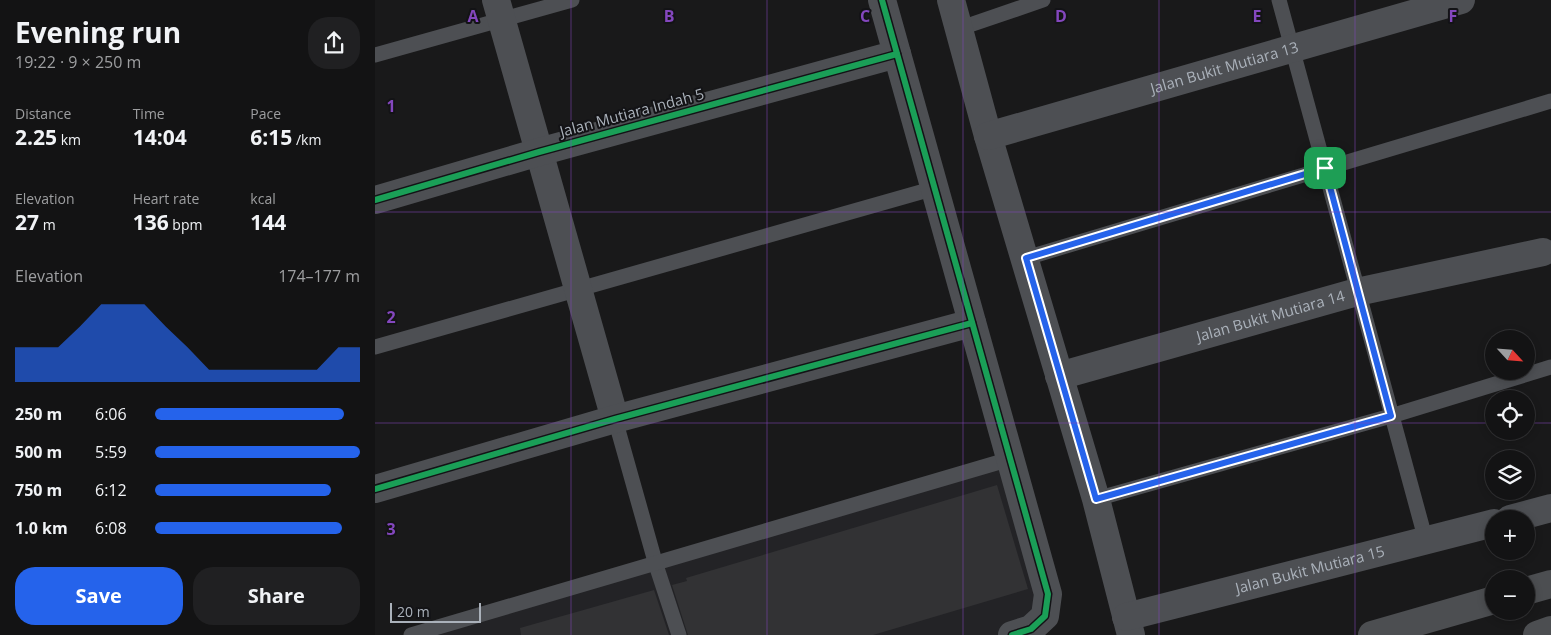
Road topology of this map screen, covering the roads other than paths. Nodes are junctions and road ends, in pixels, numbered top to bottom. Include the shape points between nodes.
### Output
1 (572, 0) edge
2 (882, 0) edge
3 (951, 0) edge
4 (1043, 0) edge
5 (1279, 0) edge
6 (1461, 0) edge
7 (499, 9) edge
8 (959, 29) junction
9 (1292, 48) junction
10 (897, 54) junction
11 (375, 55) edge
12 (1551, 101) edge
13 (988, 136) junction
14 (539, 152) junction
15 (1325, 168) junction
16 (935, 188) junction
17 (375, 200) edge
18 (1543, 252) dead end
19 (1026, 258) junction
20 (578, 290) junction
21 (1357, 292) junction
22 (972, 324) junction
23 (375, 347) edge
24 (1551, 367) edge
25 (1059, 376) junction
26 (1391, 416) junction
27 (615, 419) junction
28 (1010, 459) junction
29 (375, 490) edge
30 (1096, 499) junction
31 (1551, 508) edge
32 (1535, 512) edge
33 (1485, 525) edge
34 (1426, 541) junction
35 (656, 565) junction
36 (1551, 584) edge
37 (1535, 588) edge
38 (1485, 603) edge
39 (1129, 626) edge
40 (1551, 630) edge
41 (411, 635) edge
42 (679, 635) edge
43 (1012, 635) edge
44 (1372, 635) edge
45 (1537, 635) edge

1 - 7 lane
2 - 10 street
3 - 8 street
4 - 8 lane
5 - 9 lane
6 - 9 street, Jalan Bukit Mutiara 13
7 - 11 lane
7 - 14 street
8 - 13 street
9 - 13 street, Jalan Bukit Mutiara 13
9 - 15 lane
10 - 14 street, Jalan Mutiara Indah 5
10 - 16 street
12 - 15 lane
13 - 19 street
14 - 17 street, Jalan Mutiara Indah 5
14 - 20 street
15 - 19 lane
15 - 21 lane
16 - 20 lane
16 - 22 street
18 - 21 street, Jalan Bukit Mutiara 14
19 - 25 street
20 - 23 lane
20 - 27 street
21 - 25 street, Jalan Bukit Mutiara 14
21 - 26 lane
22 - 27 street
22 - 28 street
24 - 26 lane
25 - 30 street
26 - 30 lane
26 - 34 lane
27 - 29 street
27 - 35 lane
28 - 35 lane
28 - 43 street via 1048,594 1045,616 1031,629
30 - 39 street
31 - 32 street
33 - 34 street, Jalan Bukit Mutiara 15
34 - 39 street, Jalan Bukit Mutiara 15
35 - 41 lane
35 - 42 lane
36 - 37 street
38 - 44 street
40 - 45 street

